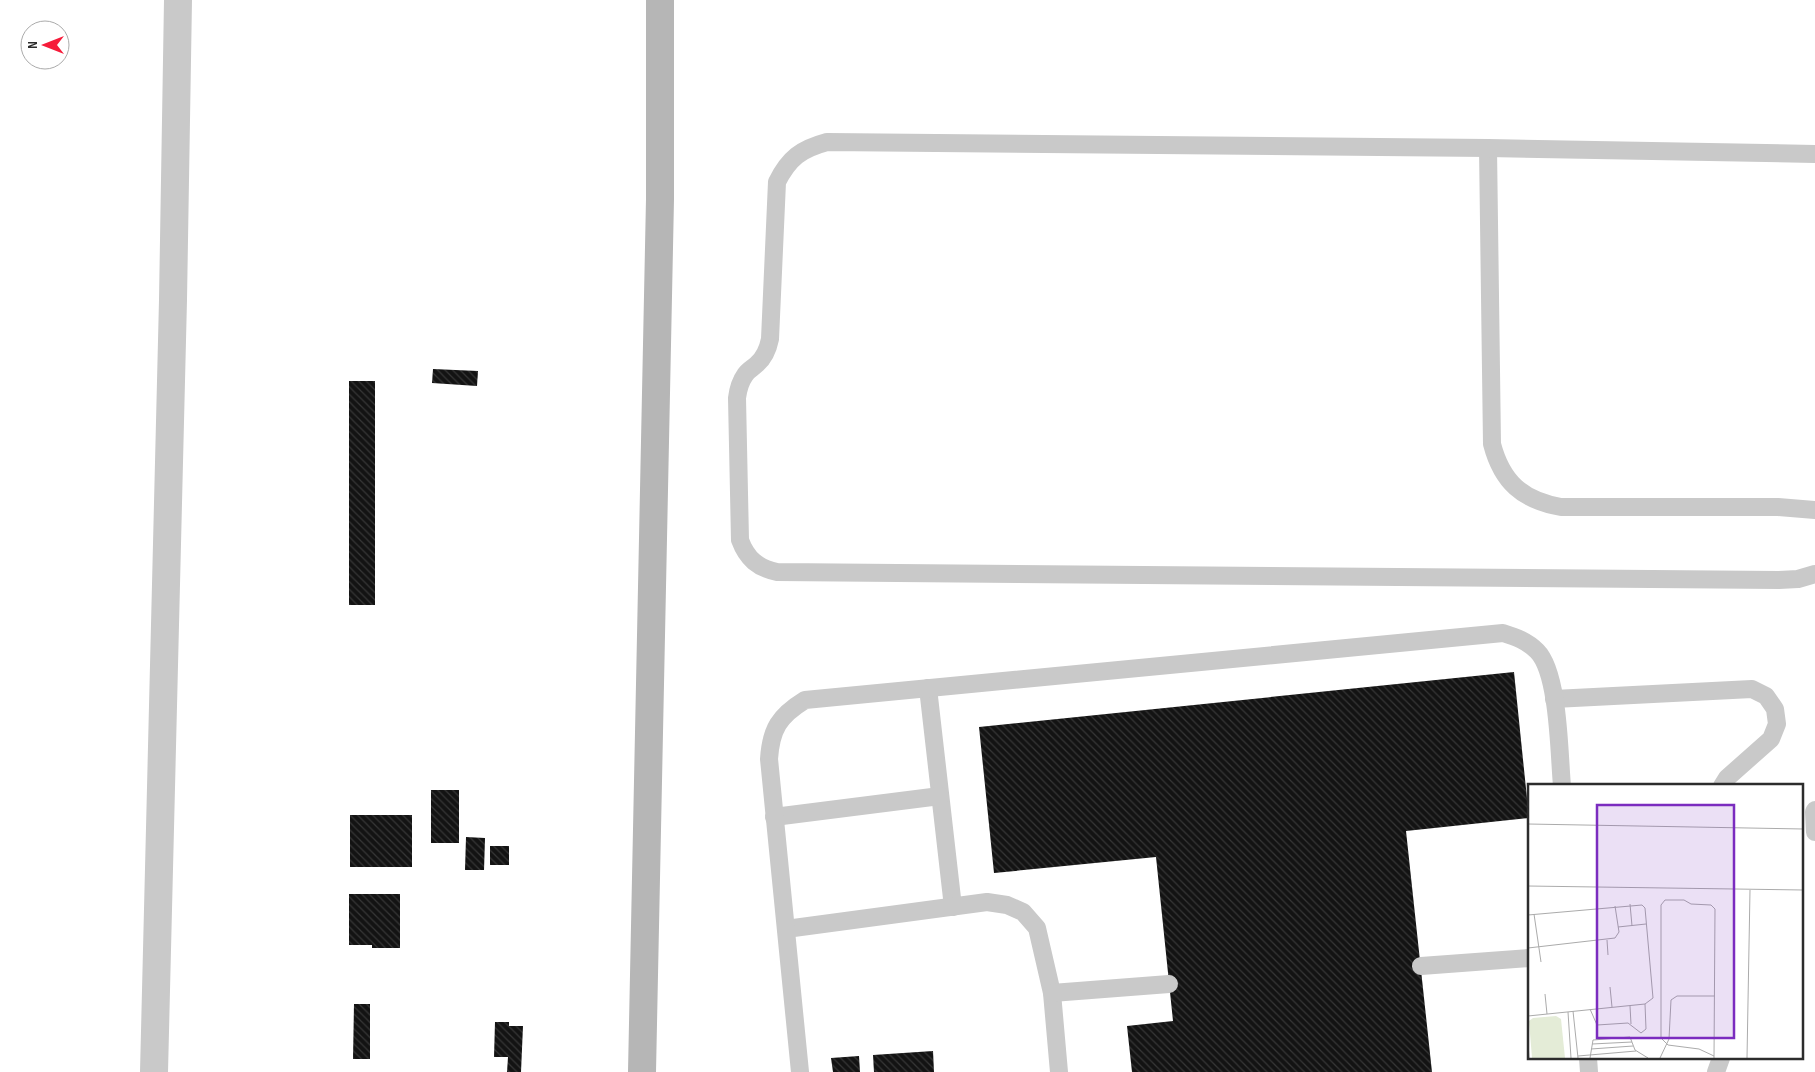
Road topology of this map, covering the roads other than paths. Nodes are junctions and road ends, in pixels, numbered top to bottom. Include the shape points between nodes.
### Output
1 (178, 0) edge
2 (660, 0) edge
3 (1488, 148) junction
4 (1815, 154) edge
5 (1815, 510) edge
6 (1815, 574) edge
7 (928, 688) junction
8 (1554, 699) junction
9 (1562, 784) edge
10 (1723, 784) edge
11 (940, 796) junction
12 (1815, 810) edge
13 (774, 817) junction
14 (1815, 832) edge
15 (953, 906) junction
16 (786, 929) junction
17 (1528, 958) edge
18 (1421, 966) dead end
19 (1169, 984) dead end
20 (1052, 993) junction
21 (1720, 1060) edge
22 (154, 1072) edge
23 (642, 1072) edge
24 (800, 1072) edge
25 (1059, 1072) edge
26 (1716, 1072) edge

1 - 22 street
2 - 23 street via 660,199
3 - 4 lane
3 - 5 lane via 1492,444 1501,469 1518,490 1545,504 1561,507 1778,507
3 - 6 lane via 842,141 811,146 789,162 777,182 770,339 764,356 745,374 738,389 740,531 744,550 757,565 777,572 1769,580
7 - 8 lane via 1503,633 1522,639 1538,652 1549,669
7 - 11 lane
7 - 13 lane via 805,700 790,709 777,724 770,741 768,759
8 - 9 lane
8 - 10 lane via 1752,689 1766,696 1775,709 1777,724 1771,739
11 - 13 lane
11 - 15 lane
12 - 14 lane
13 - 16 lane
15 - 16 lane
15 - 20 lane via 987,902 1023,912 1037,928
16 - 24 lane
17 - 18 lane
19 - 20 lane
20 - 25 lane
21 - 26 lane

